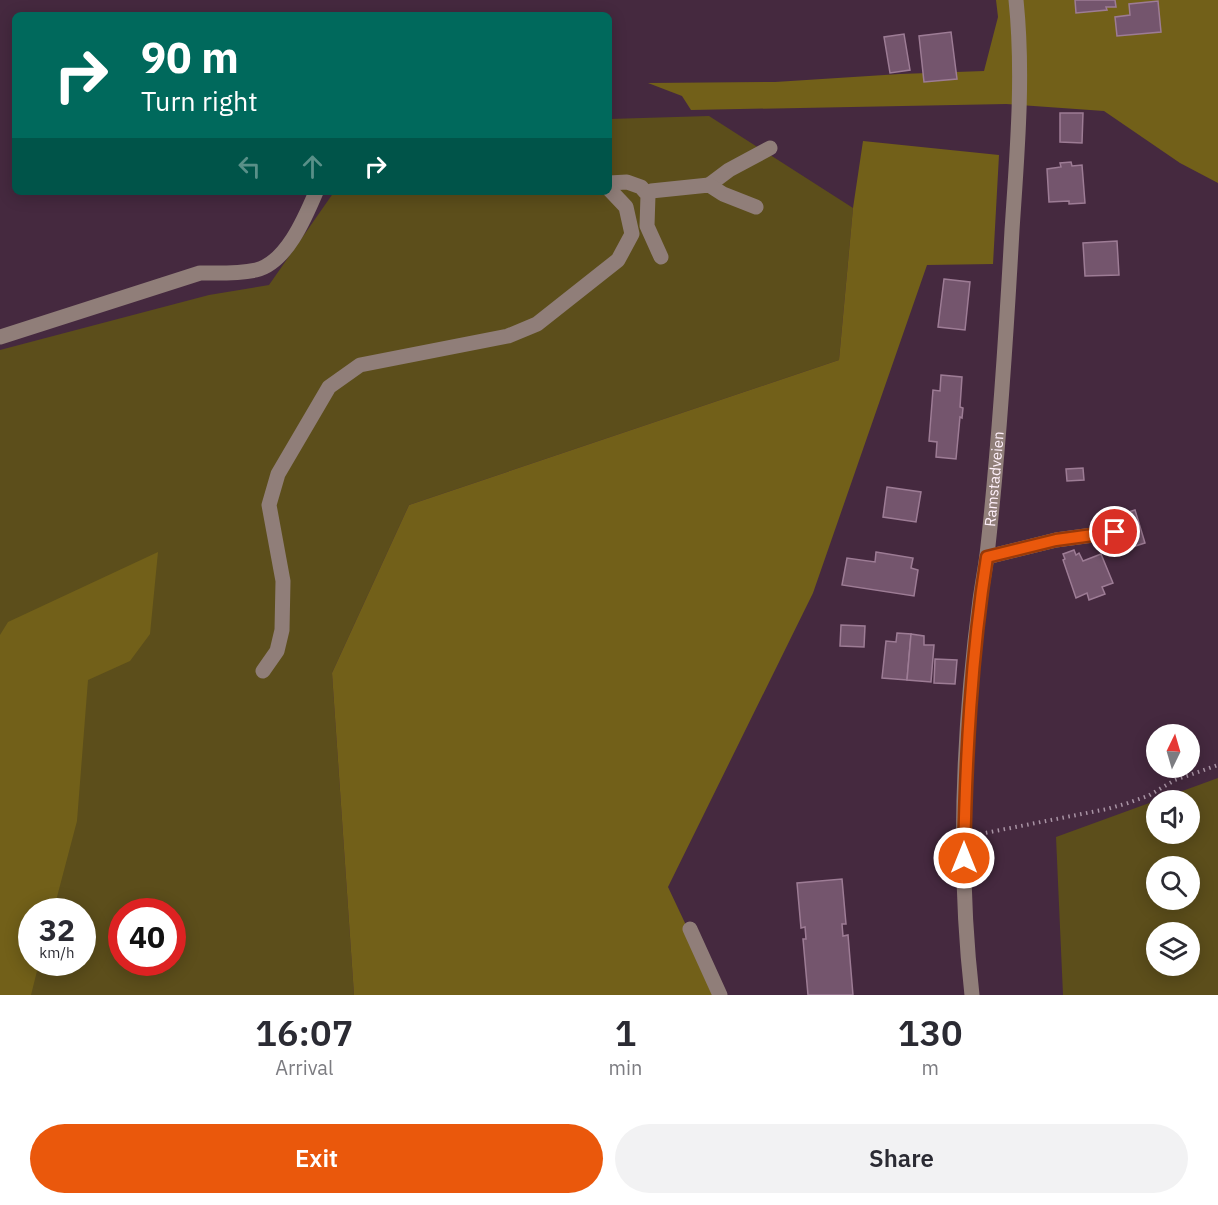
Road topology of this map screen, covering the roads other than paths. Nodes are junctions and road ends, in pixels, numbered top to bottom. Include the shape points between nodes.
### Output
1 (1016, 0) edge
2 (770, 148) dead end
3 (612, 183) edge
4 (709, 185) junction
5 (612, 192) edge
6 (315, 195) edge
7 (648, 195) junction
8 (756, 207) dead end
9 (650, 233) junction
10 (662, 257) dead end
11 (618, 260) junction
12 (0, 337) edge
13 (1115, 532) dead end
14 (987, 557) junction
15 (262, 671) dead end
16 (690, 928) dead end
17 (720, 995) edge
18 (972, 995) edge

1 - 14 street, Ramstadveien via 1019,107
2 - 4 street
3 - 7 street via 627,182 641,187
4 - 7 street via 651,191
4 - 8 street
5 - 11 street via 626,207 632,234
6 - 12 street via 282,254 258,270 200,273
7 - 9 street
9 - 10 street
9 - 11 street
11 - 15 street via 537,324 508,336 360,365 329,387 278,474 269,505 283,581 282,630 277,651
13 - 14 street via 1056,540
14 - 18 street, Ramstadveien via 966,752 964,913
16 - 17 street

